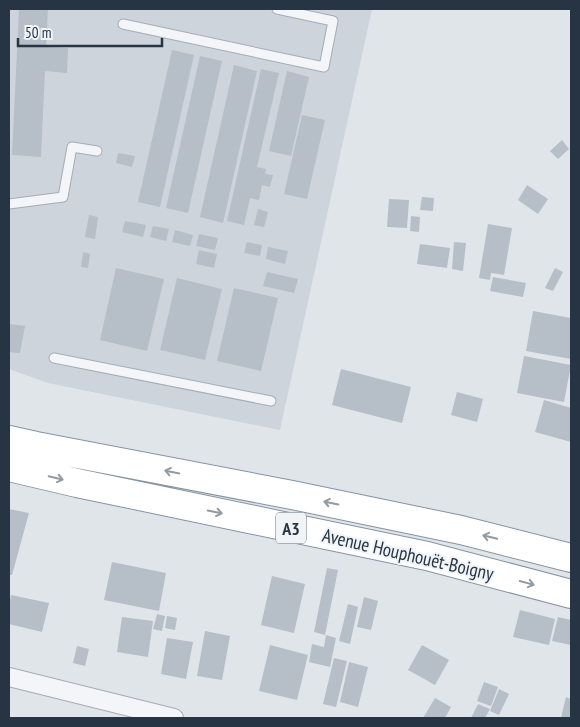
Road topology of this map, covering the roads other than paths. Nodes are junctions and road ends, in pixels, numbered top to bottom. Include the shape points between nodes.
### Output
1 (277, 9) edge
2 (123, 24) dead end
3 (96, 151) dead end
4 (9, 204) edge
5 (54, 358) dead end
6 (271, 401) dead end
7 (9, 440) edge
8 (9, 467) edge
9 (571, 558) edge
10 (571, 594) edge
11 (9, 678) edge
12 (174, 718) edge

1 - 2 lane via 334,21 324,67
3 - 4 lane via 72,147 63,197
5 - 6 lane
9 -> 7 highway, Avenue Houphouët-Boigny / A3 via 451,528
8 -> 10 highway, Avenue Houphouët-Boigny / A3 via 427,556
11 - 12 street

